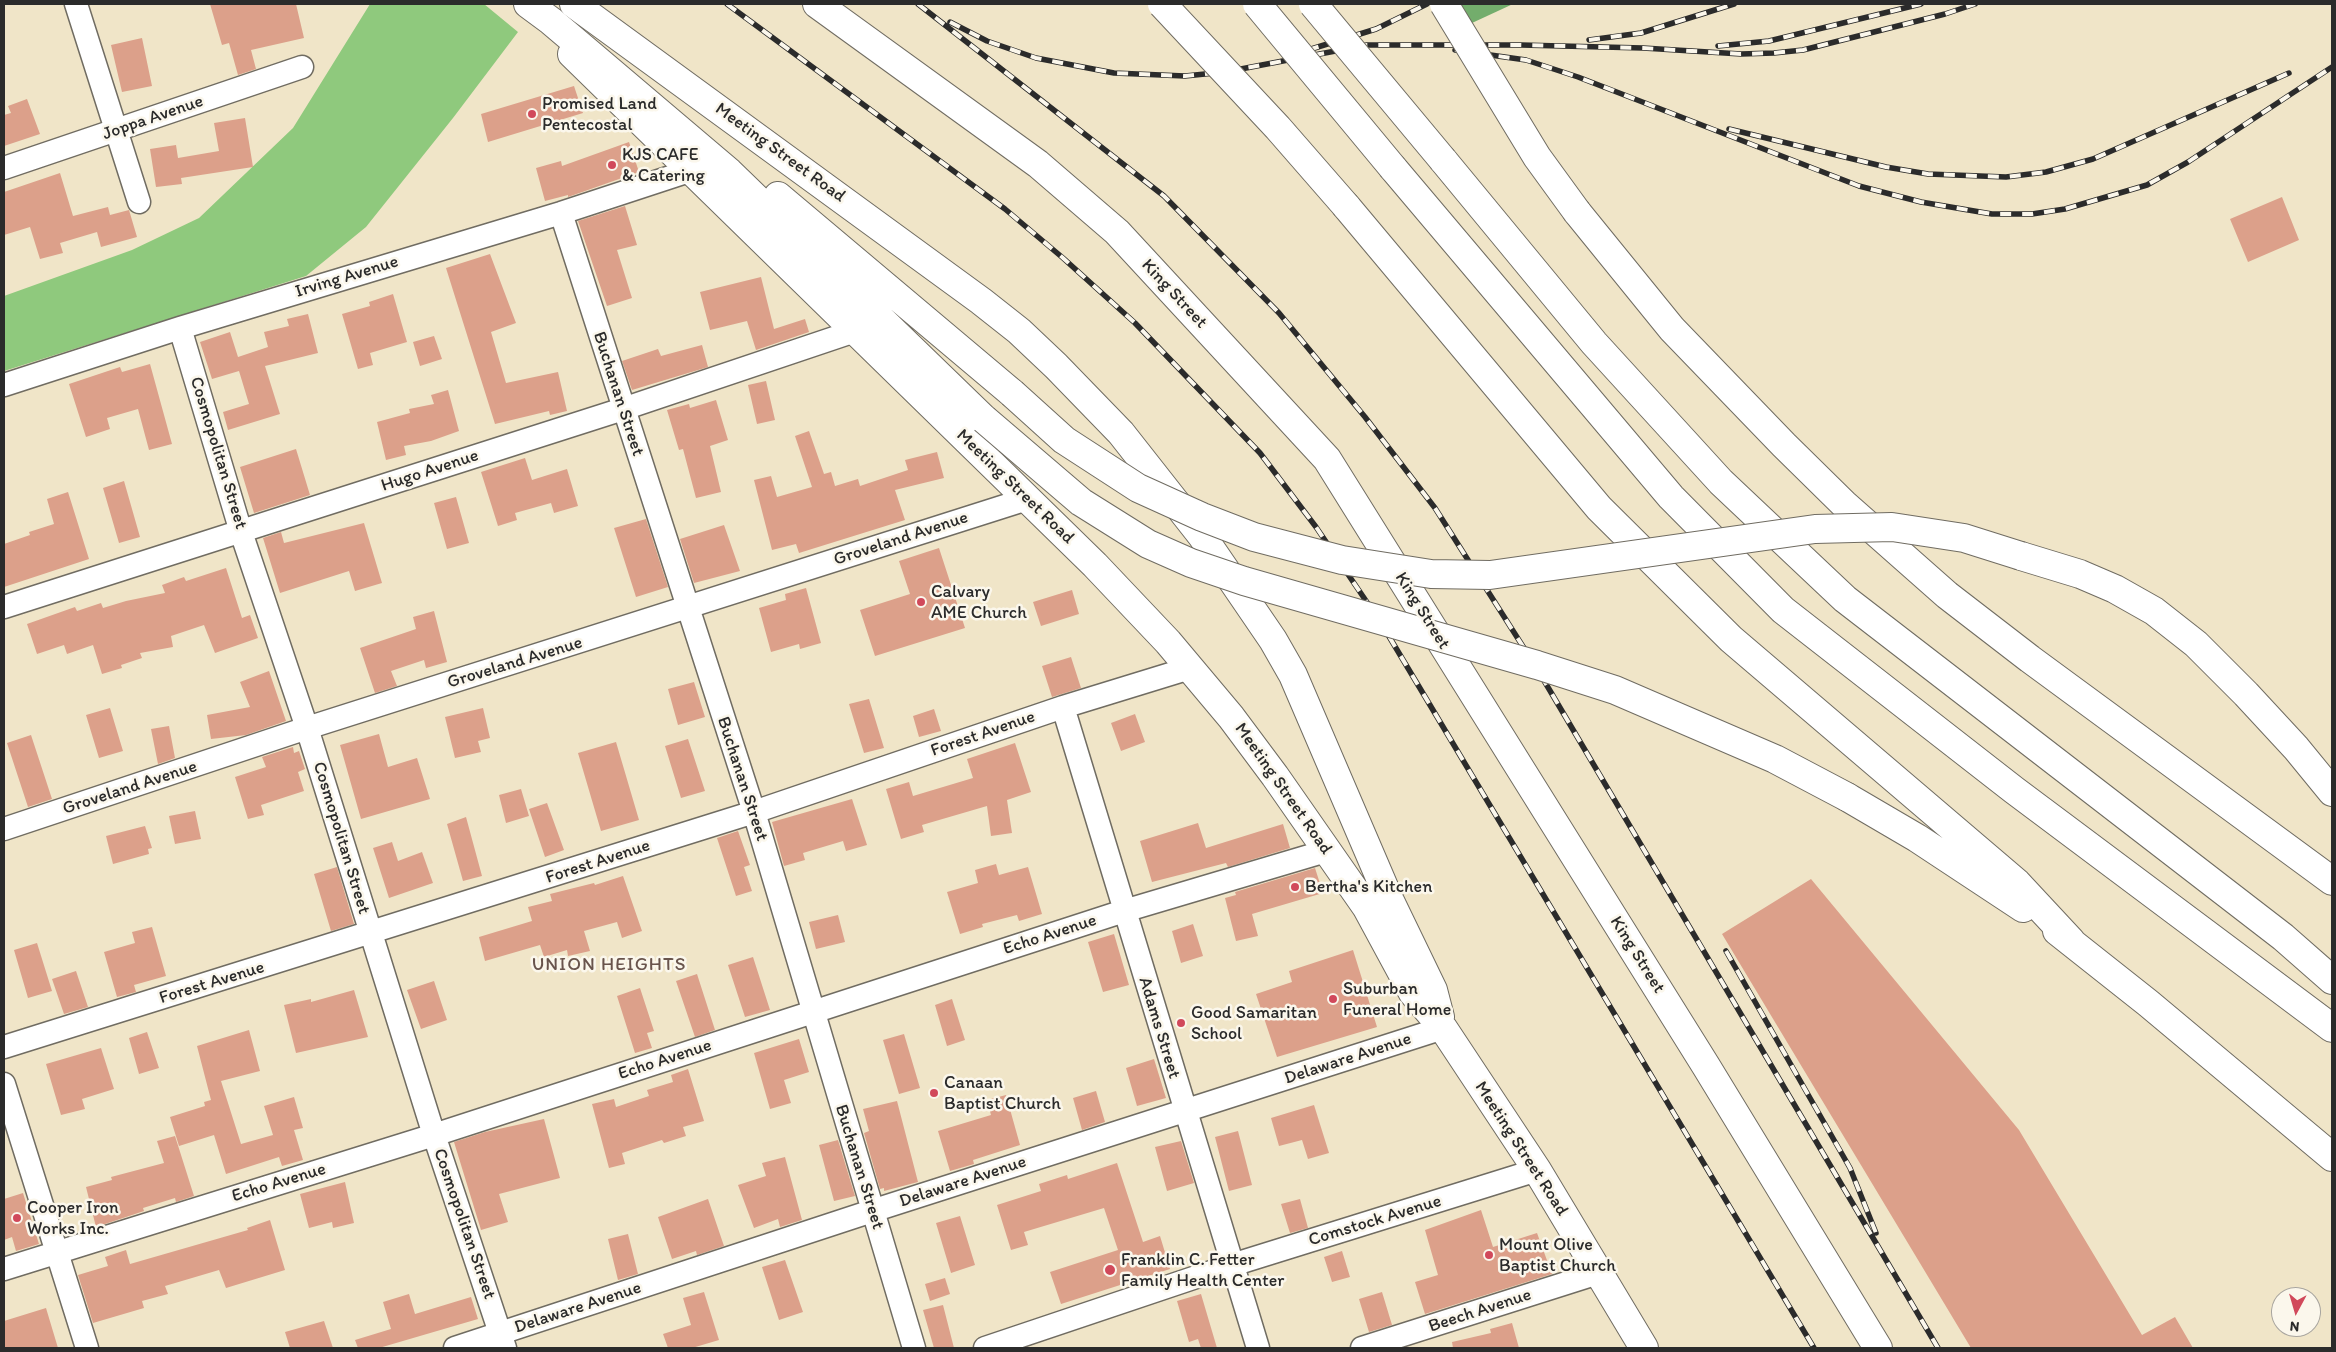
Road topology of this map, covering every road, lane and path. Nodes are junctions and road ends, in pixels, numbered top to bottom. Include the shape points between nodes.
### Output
1 (76, 4) edge
2 (518, 4) edge
3 (528, 4) edge
4 (550, 4) edge
5 (574, 4) edge
6 (817, 4) edge
7 (1162, 4) edge
8 (1257, 4) edge
9 (1313, 4) edge
10 (1444, 4) edge
11 (302, 67) dead end
12 (117, 131) junction
13 (4, 168) edge
14 (692, 170) junction
15 (139, 202) dead end
16 (560, 213) junction
17 (180, 328) junction
18 (855, 331) junction
19 (4, 385) edge
20 (623, 409) junction
21 (1027, 499) junction
22 (241, 532) junction
23 (4, 607) edge
24 (686, 608) junction
25 (1190, 668) junction
26 (1062, 706) junction
27 (307, 728) junction
28 (2332, 792) edge
29 (754, 812) junction
30 (4, 830) edge
31 (1326, 850) junction
32 (2332, 881) edge
33 (1124, 911) junction
34 (371, 934) junction
35 (2071, 941) junction
36 (2332, 980) edge
37 (813, 1012) junction
38 (1443, 1028) junction
39 (2332, 1028) edge
40 (4, 1047) edge
41 (4, 1084) edge
42 (1184, 1111) junction
43 (434, 1135) junction
44 (2332, 1157) edge
45 (1537, 1170) junction
46 (872, 1210) junction
47 (57, 1252) junction
48 (1232, 1265) junction
49 (4, 1269) edge
50 (1598, 1273) junction
51 (503, 1341) edge
52 (87, 1348) edge
53 (455, 1348) edge
54 (914, 1348) edge
55 (985, 1348) edge
56 (1258, 1348) edge
57 (1362, 1348) edge
58 (1644, 1348) edge
59 (1878, 1348) edge

1 - 12 street
2 - 14 main road, Meeting Street Road
3 - 35 main road, bridge via 729,172 984,419 1081,502 1148,544 1244,581 1616,690 1775,759 1847,797 1917,838
4 - 28 main road, bridge via 582,27 1064,440 1117,477 1162,500 1254,537 1352,561 1431,574 1490,575 1815,529 1892,527 1964,538 2098,581 2154,611 2196,644 2246,694
5 - 38 main road, Meeting Street Road via 981,301 1056,366 1121,433 1202,536 1293,675 1390,901 1433,990
6 - 59 main road, King Street via 1038,164 1117,232 1327,459
7 - 35 main road, bridge via 1346,206 1599,508 1731,639 2016,883
8 - 39 main road, bridge via 1671,497 1783,610 2014,790
9 - 36 main road, bridge via 1594,343 1721,482 1845,599 2282,937
10 - 32 main road, bridge via 1537,157 1577,212 1672,329 1784,445 1844,504 1948,595 2023,654
11 - 12 street, Joppa Avenue
12 - 13 street, Joppa Avenue
12 - 15 street
14 - 16 street, Irving Avenue
14 - 18 main road, Meeting Street Road
16 - 17 street, Irving Avenue
16 - 20 street, Buchanan Street
17 - 19 street, Irving Avenue
17 - 22 street, Cosmopolitan Street
18 - 20 street, Hugo Avenue
18 - 21 main road, Meeting Street Road
20 - 22 street, Hugo Avenue
20 - 24 street, Buchanan Street
21 - 24 street, Groveland Avenue
21 - 25 main road, Meeting Street Road via 1095,564
22 - 23 street, Hugo Avenue
22 - 27 street, Cosmopolitan Street
24 - 27 street, Groveland Avenue
24 - 29 street, Buchanan Street
25 - 26 street, Forest Avenue
25 - 31 main road, Meeting Street Road via 1270,768
26 - 29 street, Forest Avenue
26 - 33 street, Adams Street
27 - 30 street, Groveland Avenue
27 - 34 street, Cosmopolitan Street
29 - 34 street, Forest Avenue
29 - 37 street, Buchanan Street
31 - 33 street, Echo Avenue
31 - 38 main road, Meeting Street Road via 1367,908 1413,993
33 - 37 street, Echo Avenue
33 - 42 street, Adams Street
34 - 40 street, Forest Avenue
34 - 43 street, Cosmopolitan Street
35 - 44 main road
37 - 43 street, Echo Avenue
37 - 46 street, Buchanan Street
38 - 42 street, Delaware Avenue
38 - 45 main road, Meeting Street Road
41 - 47 street
42 - 46 street, Delaware Avenue
42 - 48 street, Adams Street
43 - 47 street, Echo Avenue
43 - 51 street, Cosmopolitan Street
45 - 48 street, Comstock Avenue
45 - 50 main road, Meeting Street Road
46 - 51 street, Delaware Avenue
46 - 54 street, Buchanan Street
47 - 49 street, Echo Avenue
47 - 52 street
48 - 55 street, Comstock Avenue
48 - 56 street, Adams Street
50 - 57 street, Beech Avenue
50 - 58 main road, Meeting Street Road
51 - 53 street, Delaware Avenue

